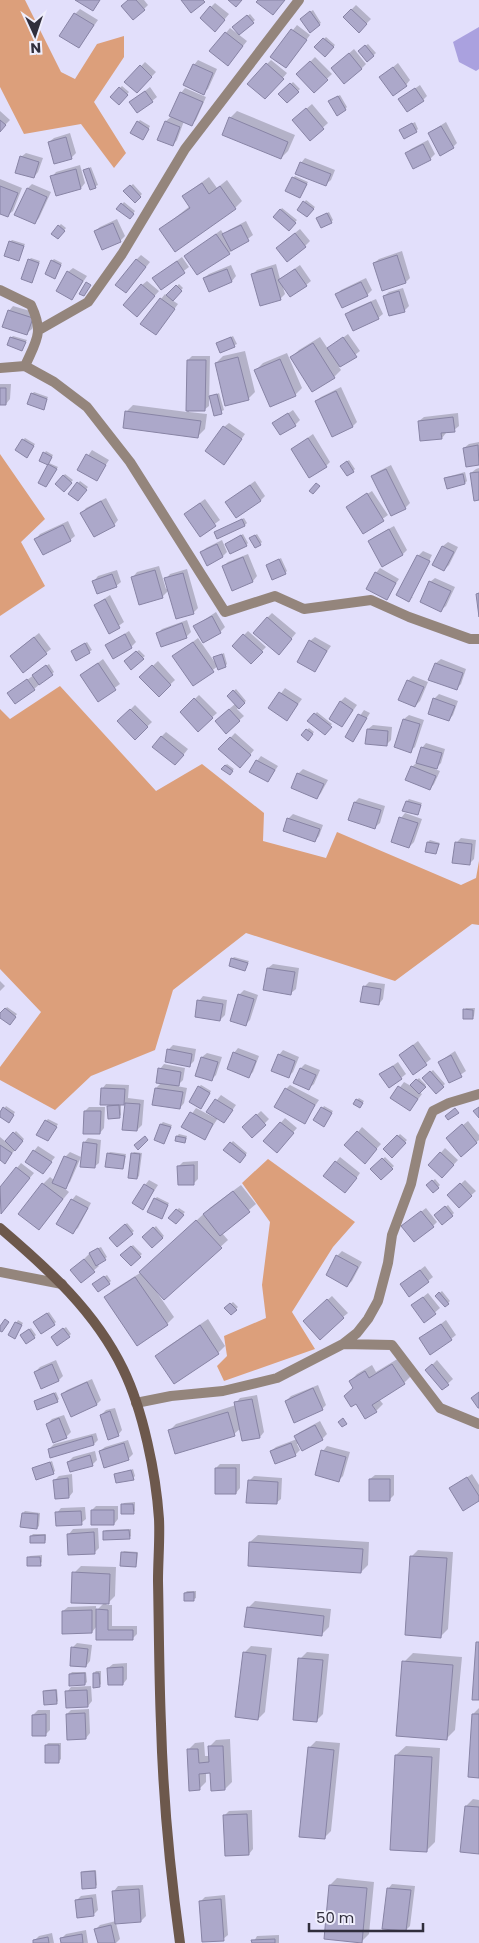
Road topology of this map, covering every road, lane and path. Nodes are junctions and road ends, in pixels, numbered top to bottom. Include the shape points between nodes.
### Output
1 (299, 0) edge
2 (0, 290) edge
3 (39, 330) junction
4 (24, 366) junction
5 (0, 368) edge
6 (479, 639) edge
7 (479, 1094) edge
8 (0, 1228) edge
9 (0, 1272) edge
10 (62, 1284) junction
11 (343, 1344) junction
12 (136, 1403) junction
13 (479, 1424) edge
14 (180, 1943) edge

1 - 3 street via 185,149 122,254 88,302
2 - 3 street via 31,305 39,320
3 - 4 street
4 - 5 street
4 - 6 street via 54,382 87,407 130,462 225,612 275,596 304,609 371,600 409,617 470,639
7 - 11 street via 432,1111 392,1235 378,1301 357,1333
8 - 10 main road
9 - 10 street
10 - 12 main road via 81,1303 105,1338
11 - 12 street via 277,1378 223,1391
11 - 13 street via 392,1345 440,1408
12 - 14 main road via 154,1479 158,1519 161,1726

